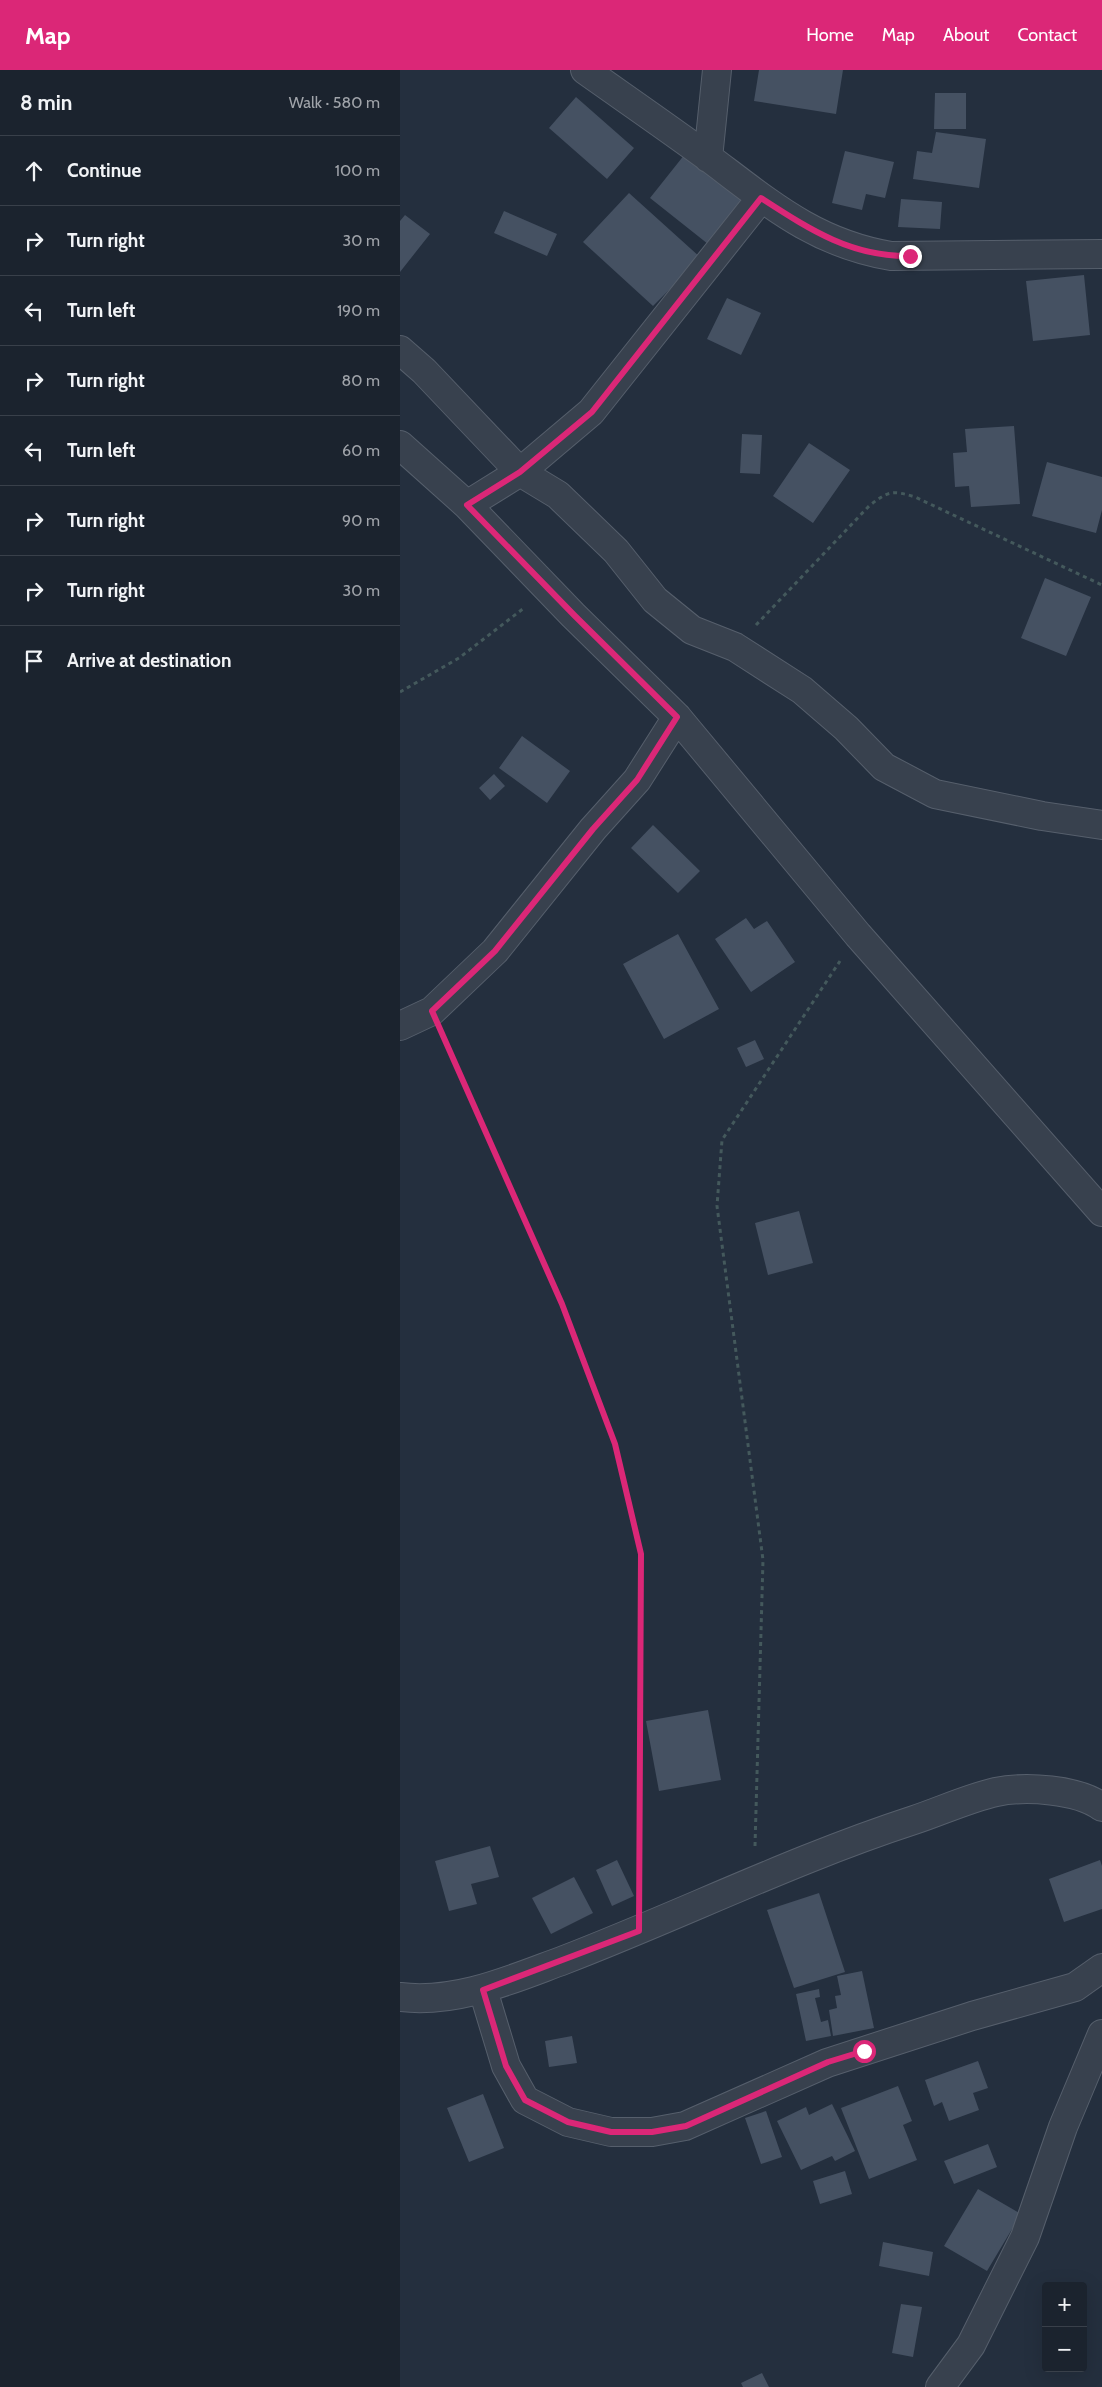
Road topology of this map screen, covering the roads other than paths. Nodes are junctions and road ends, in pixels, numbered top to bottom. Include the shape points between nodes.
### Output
1 (585, 70) edge
2 (717, 70) edge
3 (708, 158) junction
4 (761, 198) junction
5 (1102, 254) edge
6 (400, 350) edge
7 (400, 444) edge
8 (520, 472) junction
9 (467, 505) junction
10 (677, 717) junction
11 (1102, 825) edge
12 (400, 1026) edge
13 (1102, 1212) edge
14 (1102, 1806) edge
15 (1102, 1968) edge
16 (483, 1990) junction
17 (400, 1997) edge
18 (1102, 2034) edge
19 (940, 2387) edge

1 - 3 street
2 - 3 street
3 - 4 street
4 - 5 street via 818,234 862,251 891,256
4 - 8 street via 592,412
6 - 8 street
7 - 9 street
8 - 9 street
8 - 11 street via 558,496 616,551 655,600 692,630 735,647 802,690 884,767 935,794
9 - 10 street
10 - 12 street via 637,780 593,829 495,951 432,1011
10 - 13 street via 858,935
14 - 16 street via 1093,1800 1055,1790 997,1792 886,1829 754,1880 639,1931
15 - 16 street via 1076,1987 828,2062 686,2126 652,2132 611,2132 568,2122 525,2100 506,2066
16 - 17 street via 416,1999
18 - 19 street via 1063,2127 1025,2237 971,2345

